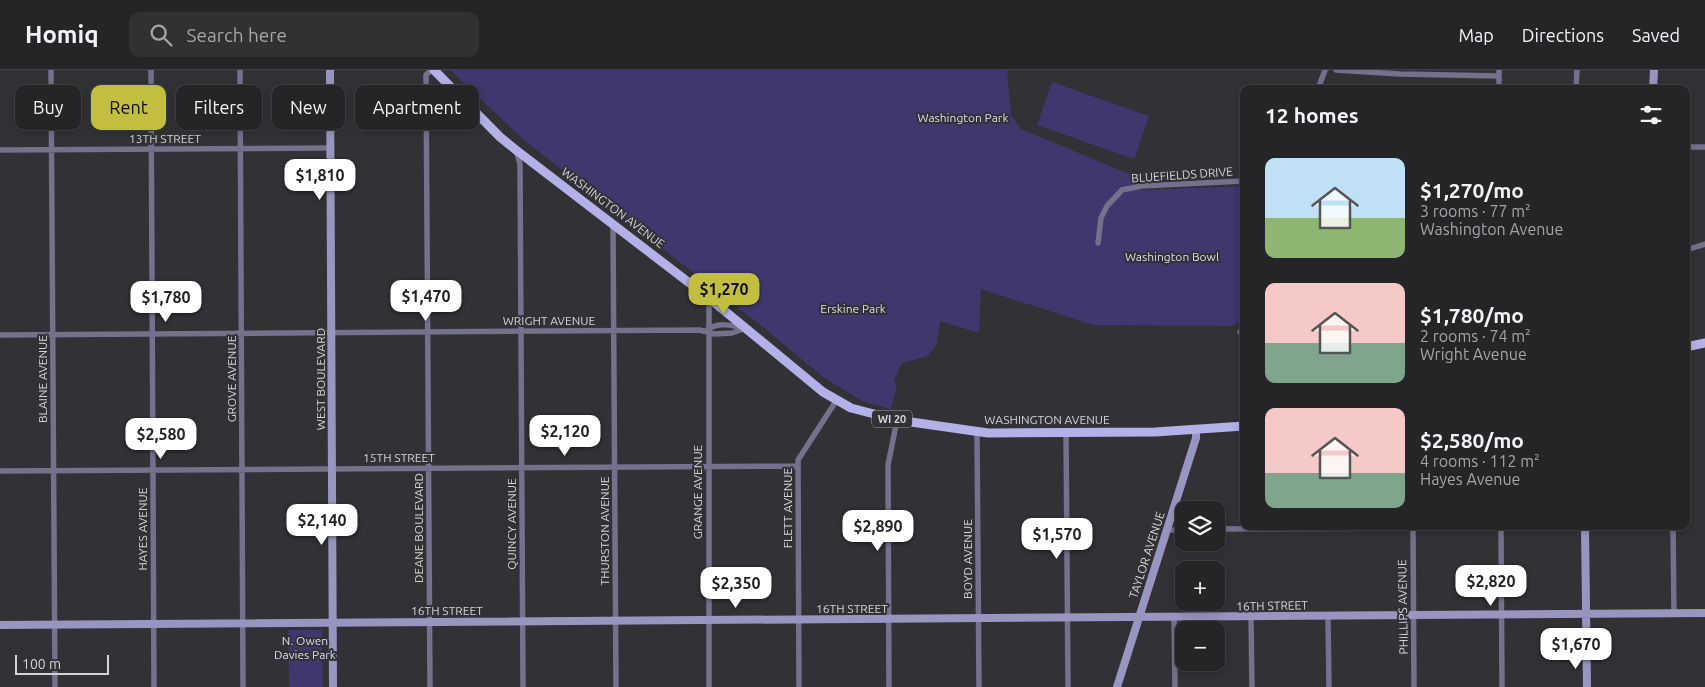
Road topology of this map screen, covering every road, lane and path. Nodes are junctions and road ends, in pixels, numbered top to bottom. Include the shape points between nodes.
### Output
1 (51, 70) edge
2 (151, 70) edge
3 (240, 70) edge
4 (330, 70) edge
5 (432, 70) edge
6 (1325, 70) edge
7 (1336, 70) edge
8 (1577, 70) edge
9 (1654, 70) edge
10 (1500, 73) edge
11 (1319, 85) edge
12 (1576, 85) edge
13 (1652, 85) edge
14 (1690, 147) edge
15 (1705, 147) edge
16 (331, 148) junction
17 (152, 149) junction
18 (241, 149) junction
19 (0, 150) edge
20 (52, 150) junction
21 (516, 150) junction
22 (1240, 181) edge
23 (613, 224) junction
24 (1098, 243) dead end
25 (1705, 244) edge
26 (1690, 249) edge
27 (708, 298) junction
28 (746, 328) junction
29 (707, 330) junction
30 (521, 331) junction
31 (614, 331) junction
32 (332, 332) junction
33 (428, 332) junction
34 (242, 333) junction
35 (53, 334) junction
36 (152, 334) junction
37 (0, 335) edge
38 (1705, 343) edge
39 (1690, 346) edge
40 (836, 401) junction
41 (897, 420) junction
42 (1240, 426) edge
43 (1196, 429) junction
44 (977, 432) junction
45 (1066, 433) junction
46 (798, 466) junction
47 (615, 467) junction
48 (708, 467) junction
49 (428, 468) junction
50 (522, 468) junction
51 (332, 469) junction
52 (54, 470) junction
53 (153, 470) junction
54 (242, 470) junction
55 (0, 471) edge
56 (1225, 529) edge
57 (1240, 529) edge
58 (1167, 530) junction
59 (1175, 530) edge
60 (1413, 530) edge
61 (1501, 530) edge
62 (1585, 530) edge
63 (1673, 530) edge
64 (1705, 613) edge
65 (1587, 614) junction
66 (1674, 614) junction
67 (1502, 615) junction
68 (1413, 616) junction
69 (1328, 617) junction
70 (1139, 618) junction
71 (1174, 618) junction
72 (1251, 618) junction
73 (978, 619) junction
74 (1067, 619) junction
75 (799, 620) junction
76 (889, 620) junction
77 (616, 621) junction
78 (709, 621) junction
79 (430, 622) junction
80 (523, 622) junction
81 (333, 623) junction
82 (54, 624) junction
83 (154, 624) junction
84 (243, 624) junction
85 (0, 625) edge
86 (55, 687) edge
87 (154, 687) edge
88 (244, 687) edge
89 (334, 687) edge
90 (430, 687) edge
91 (523, 687) edge
92 (616, 687) edge
93 (709, 687) edge
94 (799, 687) edge
95 (889, 687) edge
96 (979, 687) edge
97 (1068, 687) edge
98 (1117, 687) edge
99 (1175, 687) edge
100 (1252, 687) edge
101 (1329, 687) edge
102 (1414, 687) edge
103 (1502, 687) edge
104 (1587, 687) edge

1 - 20 street, BLAINE AVENUE
2 - 17 street, HAYES AVENUE
3 - 18 street, GROVE AVENUE
4 - 16 street, WEST BOULEVARD
5 - 21 main road, WASHINGTON AVENUE / WI 20
5 - 33 street, DEANE BOULEVARD via 426,75
6 - 11 street
7 - 10 street via 1399,74
8 - 12 street
9 - 13 street
14 - 15 street
16 - 18 street, 13TH STREET
16 - 32 street, WEST BOULEVARD
17 - 18 street, 13TH STREET
17 - 20 street, 13TH STREET
17 - 36 street, HAYES AVENUE
18 - 34 street, GROVE AVENUE
19 - 20 street, 13TH STREET
20 - 35 street, BLAINE AVENUE
21 - 23 main road, WASHINGTON AVENUE / WI 20
21 - 30 street, QUINCY AVENUE via 520,164
22 - 24 street, BLUEFIELDS DRIVE via 1141,186 1122,190 1101,218
23 - 27 main road, WASHINGTON AVENUE / WI 20
23 - 31 street, THURSTON AVENUE
25 - 26 street
27 - 28 main road, WASHINGTON AVENUE / WI 20
27 - 29 street, GRANGE AVENUE
28 - 29 street, WRIGHT AVENUE via 732,325 713,326
28 - 40 main road, WASHINGTON AVENUE / WI 20
29 - 31 street, WRIGHT AVENUE
29 - 48 street, GRANGE AVENUE
30 - 31 street, WRIGHT AVENUE
30 - 33 street, WRIGHT AVENUE
30 - 50 street, QUINCY AVENUE
31 - 47 street, THURSTON AVENUE
32 - 33 street, WRIGHT AVENUE
32 - 34 street, WRIGHT AVENUE
32 - 51 street, WEST BOULEVARD
33 - 49 street, DEANE BOULEVARD
34 - 36 street, WRIGHT AVENUE
34 - 54 street, GROVE AVENUE
35 - 36 street, WRIGHT AVENUE
35 - 37 street, WRIGHT AVENUE
35 - 52 street, BLAINE AVENUE
36 - 53 street, HAYES AVENUE
38 - 39 main road
40 - 41 main road, WASHINGTON AVENUE / WI 20 via 860,412
40 - 46 street, FLETT AVENUE via 798,460
41 - 44 main road, WASHINGTON AVENUE / WI 20
41 - 76 street via 888,466
42 - 43 main road, WASHINGTON AVENUE / WI 20
43 - 45 main road, WASHINGTON AVENUE / WI 20
43 - 58 street, TAYLOR AVENUE
44 - 45 main road, WASHINGTON AVENUE / WI 20
44 - 73 street, BOYD AVENUE
45 - 74 street
46 - 48 street, 15TH STREET
46 - 75 street, FLETT AVENUE
47 - 48 street, 15TH STREET
47 - 50 street, 15TH STREET
47 - 77 street, THURSTON AVENUE
48 - 78 street, GRANGE AVENUE
49 - 50 street, 15TH STREET
49 - 51 street, 15TH STREET
49 - 79 street, DEANE BOULEVARD
50 - 80 street, QUINCY AVENUE
51 - 54 street, 15TH STREET
51 - 81 street, WEST BOULEVARD
52 - 53 street, 15TH STREET
52 - 55 street, 15TH STREET
52 - 82 street, BLAINE AVENUE
53 - 54 street, 15TH STREET
53 - 83 street, HAYES AVENUE
54 - 84 street, GROVE AVENUE
56 - 57 street
58 - 59 street
58 - 70 street, TAYLOR AVENUE
60 - 68 street, PHILLIPS AVENUE
61 - 67 street
62 - 65 street
63 - 66 street
64 - 66 street, 16TH STREET
65 - 66 street, 16TH STREET
65 - 67 street, 16TH STREET
65 - 104 street
67 - 68 street, 16TH STREET
67 - 103 street
68 - 69 street, 16TH STREET
68 - 102 street, PHILLIPS AVENUE
69 - 72 street, 16TH STREET
69 - 101 street
70 - 71 street, 16TH STREET
70 - 74 street, 16TH STREET
70 - 98 street, TAYLOR AVENUE
71 - 72 street, 16TH STREET
71 - 99 street
72 - 100 street
73 - 74 street, 16TH STREET
73 - 76 street, 16TH STREET
73 - 96 street, BOYD AVENUE
74 - 97 street
75 - 76 street, 16TH STREET
75 - 78 street, 16TH STREET
75 - 94 street, FLETT AVENUE
76 - 95 street
77 - 78 street, 16TH STREET
77 - 80 street, 16TH STREET
77 - 92 street, THURSTON AVENUE
78 - 93 street, GRANGE AVENUE
79 - 80 street, 16TH STREET
79 - 81 street, 16TH STREET
79 - 90 street, DEANE BOULEVARD
80 - 91 street, QUINCY AVENUE
81 - 84 street, 16TH STREET
81 - 89 street, WEST BOULEVARD
82 - 83 street, 16TH STREET
82 - 85 street, 16TH STREET
82 - 86 street, BLAINE AVENUE
83 - 84 street, 16TH STREET
83 - 87 street, HAYES AVENUE
84 - 88 street, GROVE AVENUE

